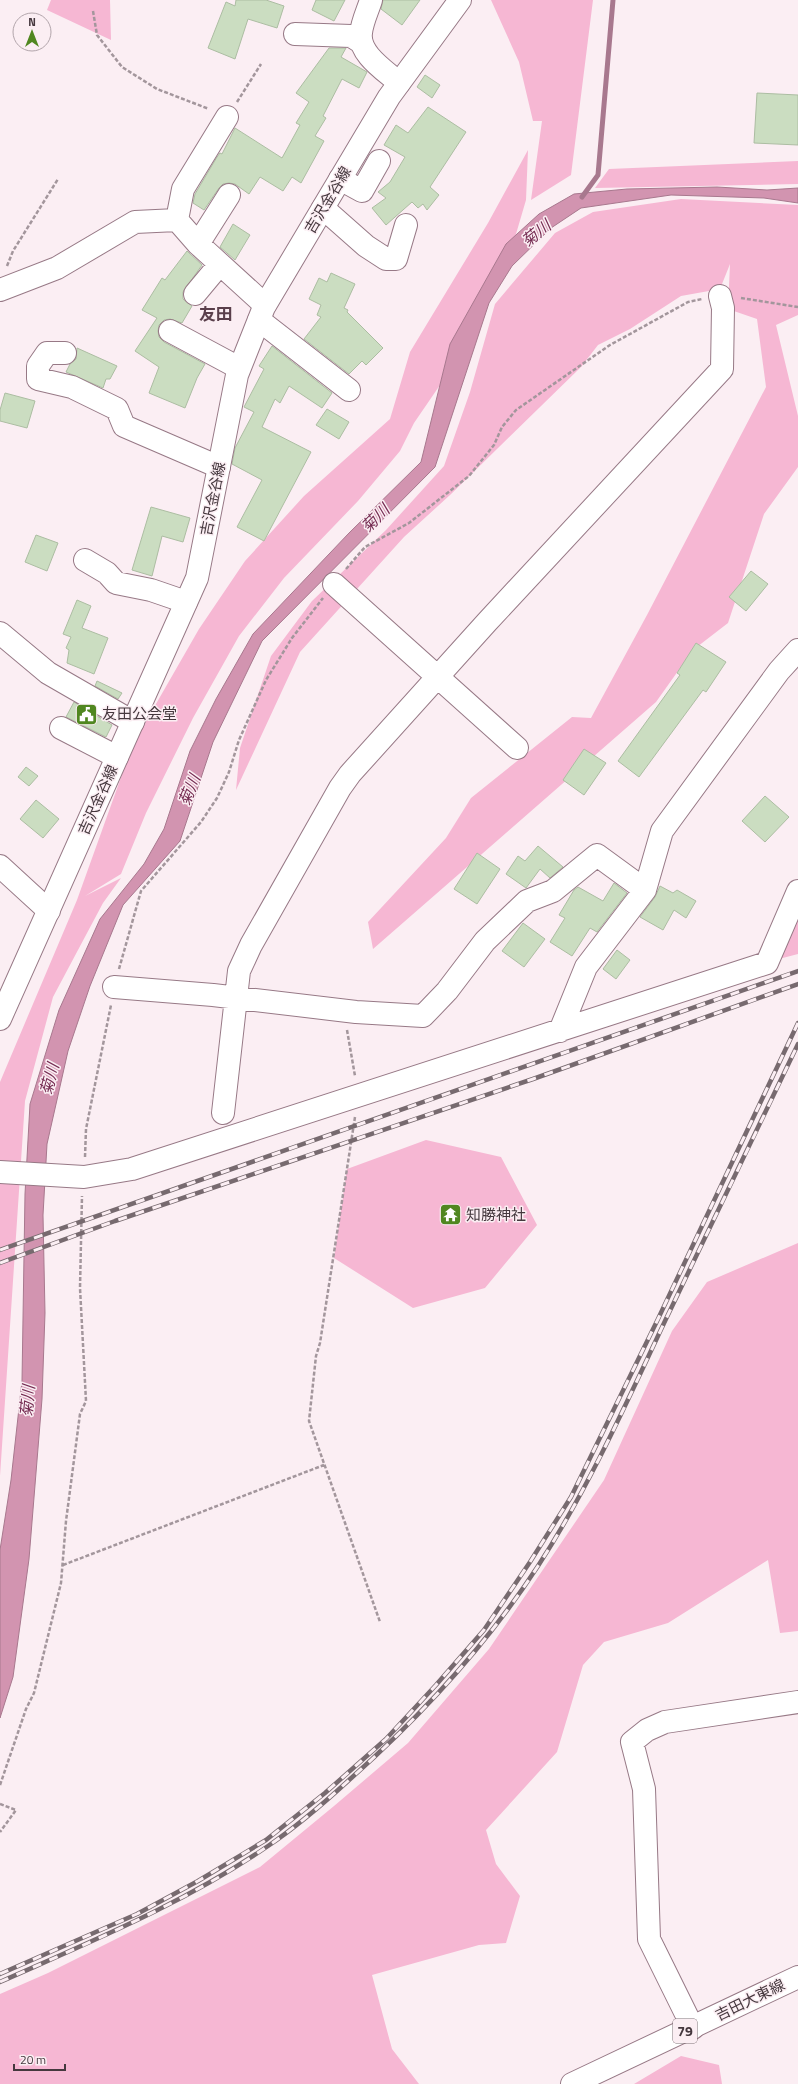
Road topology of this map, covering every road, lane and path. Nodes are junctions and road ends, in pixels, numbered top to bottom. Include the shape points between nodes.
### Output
1 (371, 0) edge
2 (460, 0) edge
3 (93, 11) dead end
4 (295, 34) dead end
5 (362, 42) junction
6 (261, 64) dead end
7 (399, 83) junction
8 (227, 117) junction
9 (379, 162) dead end
10 (58, 179) dead end
11 (340, 179) junction
12 (229, 195) dead end
13 (323, 208) junction
14 (177, 220) junction
15 (406, 225) dead end
16 (198, 244) junction
17 (220, 264) junction
18 (3, 280) edge
19 (195, 294) dead end
20 (720, 296) junction
21 (798, 307) edge
22 (262, 312) junction
23 (170, 330) dead end
24 (65, 353) dead end
25 (240, 368) junction
26 (349, 390) dead end
27 (219, 467) junction
28 (85, 560) dead end
29 (334, 584) junction
30 (186, 602) junction
31 (0, 633) edge
32 (798, 650) edge
33 (439, 677) junction
34 (133, 722) junction
35 (62, 728) dead end
36 (517, 748) dead end
37 (117, 757) junction
38 (0, 866) edge
39 (645, 890) junction
40 (798, 891) edge
41 (49, 911) junction
42 (114, 986) junction
43 (6, 996) edge
44 (235, 998) junction
45 (356, 1012) junction
46 (0, 1019) edge
47 (560, 1031) junction
48 (359, 1095) junction
49 (223, 1113) dead end
50 (6, 1172) edge
51 (84, 1177) junction
52 (324, 1465) junction
53 (63, 1565) junction
54 (380, 1622) dead end
55 (798, 1702) edge
56 (0, 1785) edge
57 (0, 1804) edge
58 (0, 1832) edge
59 (798, 1977) edge
60 (693, 2028) junction
61 (572, 2084) edge

1 - 5 street via 360,34
2 - 7 street, 吉沢金谷線
3 - 8 path via 97,35 122,67 157,89
4 - 5 street via 351,36
5 - 7 street via 373,60
6 - 8 path
7 - 11 street, 吉沢金谷線
8 - 14 street via 183,188
9 - 11 street via 362,191
10 - 18 path via 13,251
11 - 13 street, 吉沢金谷線
12 - 16 street
13 - 15 street via 366,246 386,258 396,258
13 - 22 street, 吉沢金谷線
14 - 16 street
14 - 18 street via 135,222 57,268
16 - 17 street
17 - 19 street
17 - 22 street
20 - 21 path
20 - 29 path via 688,302 610,345 516,410 502,427 494,445 469,476 409,523 365,547
20 - 33 street via 723,308 722,369 492,616
22 - 25 street, 吉沢金谷線
22 - 26 street
23 - 25 street
24 - 27 street via 47,353 38,366 38,379 72,387 117,409 124,426
25 - 27 street, 吉沢金谷線
27 - 30 street, 吉沢金谷線 via 197,578
28 - 30 street via 107,573 116,583 151,590
29 - 33 street
29 - 42 path via 292,638 266,680 217,798 194,832 141,891
30 - 34 street, 吉沢金谷線
31 - 34 street via 48,673
32 - 39 street via 662,831
33 - 36 street
33 - 44 street via 340,788 238,971
34 - 37 street, 吉沢金谷線
35 - 37 street
37 - 41 street, 吉沢金谷線
38 - 41 street
39 - 45 street via 597,855 553,891 527,901 485,941 447,991 423,1016
39 - 47 street via 586,968
40 - 47 street via 767,964
41 - 43 street, 吉沢金谷線
42 - 44 street
42 - 51 path via 86,1129
43 - 46 street, 吉沢金谷線
44 - 45 street
44 - 49 street
45 - 48 path via 347,1030
47 - 48 street
48 - 51 street via 132,1169
48 - 52 path via 316,1356 308,1421
50 - 51 street
51 - 53 path via 80,1206 80,1288 86,1401 80,1414
52 - 53 path
52 - 54 path
53 - 56 path via 61,1583 34,1693
55 - 60 street via 665,1722 647,1730 632,1742 644,1788 649,1938
57 - 58 path via 16,1810
59 - 60 street, 吉田大東線 / 79
60 - 61 street, 吉田大東線 / 79

